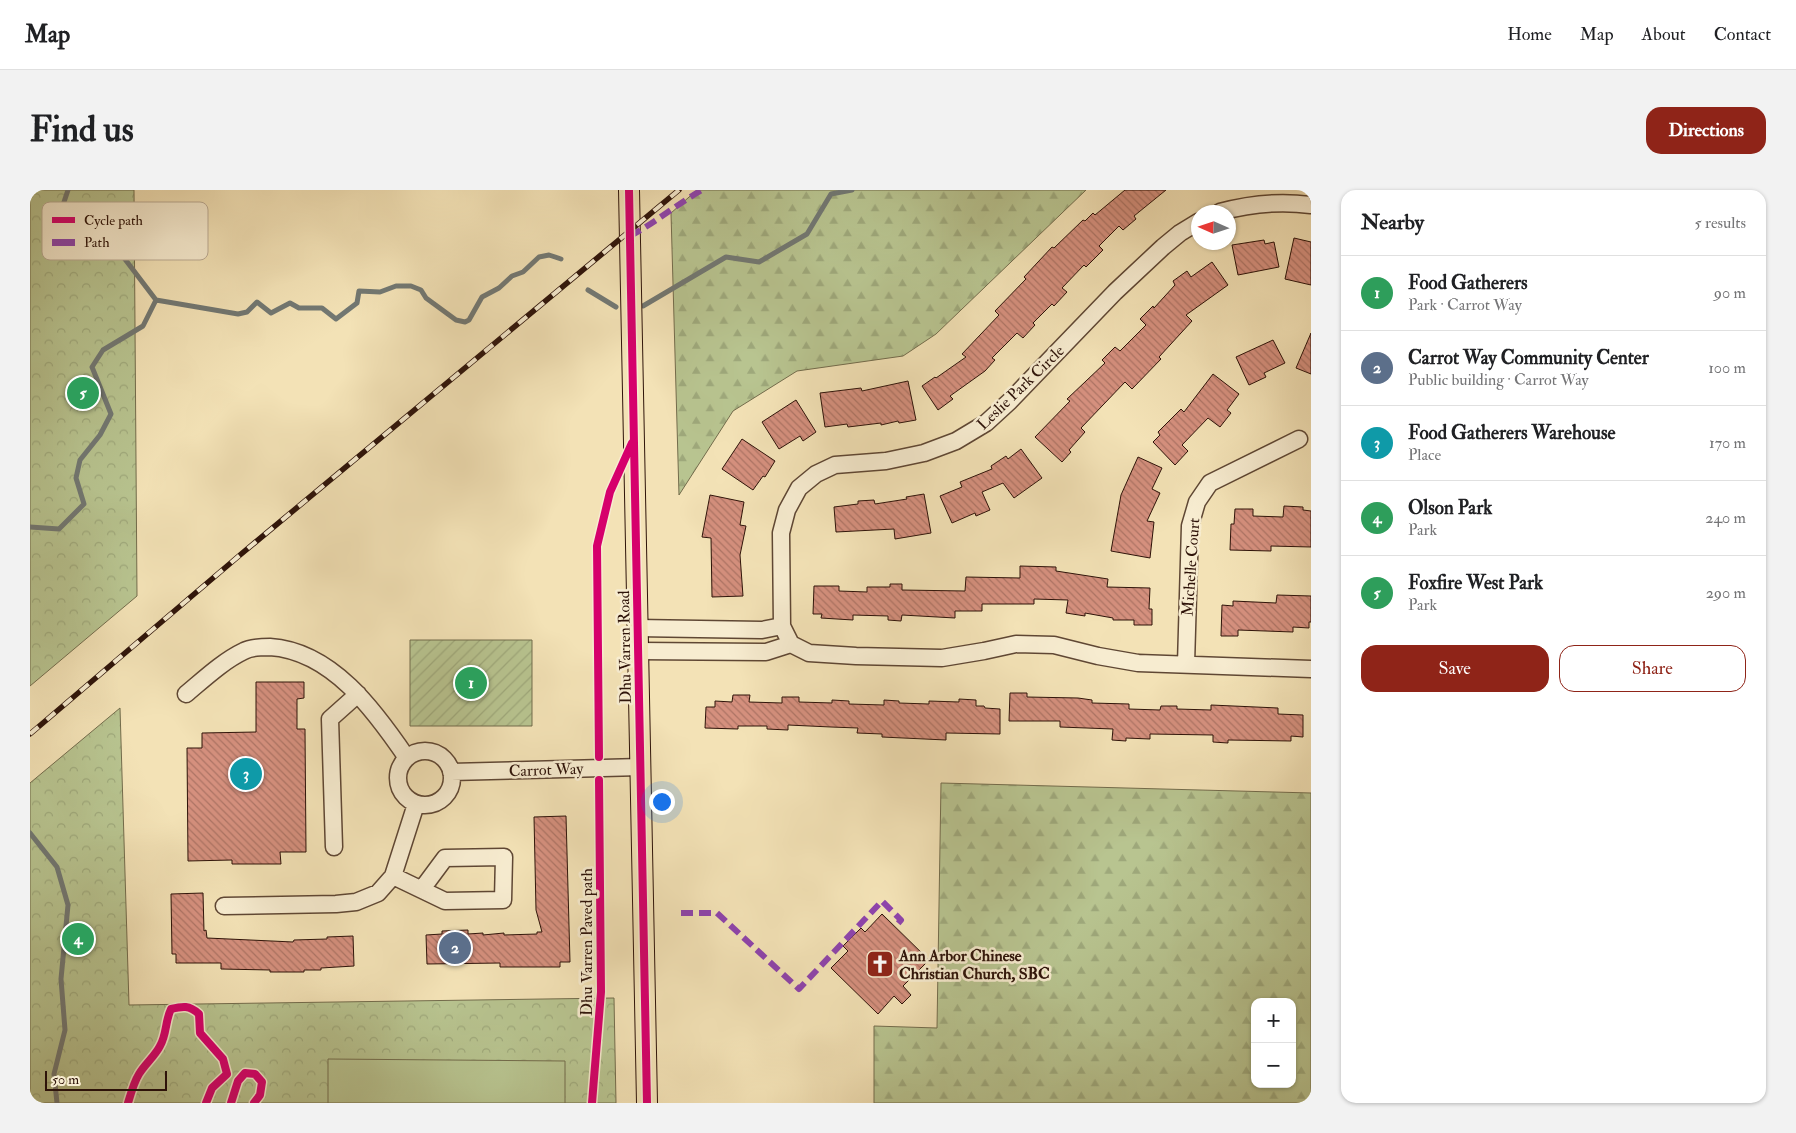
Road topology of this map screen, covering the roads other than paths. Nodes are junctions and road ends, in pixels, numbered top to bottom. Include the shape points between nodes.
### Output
1 (629, 190) edge
2 (1311, 205) edge
3 (1236, 208) edge
4 (1191, 227) edge
5 (1299, 439) dead end
6 (782, 626) junction
7 (637, 628) junction
8 (727, 630) junction
9 (791, 644) junction
10 (638, 652) junction
11 (727, 652) junction
12 (1186, 664) junction
13 (1311, 669) edge
14 (186, 694) dead end
15 (358, 694) junction
16 (407, 758) junction
17 (641, 767) junction
18 (452, 772) junction
19 (416, 804) junction
20 (334, 847) dead end
21 (393, 876) junction
22 (422, 889) junction
23 (224, 906) dead end
24 (647, 1103) edge

1 - 7 main road, Dhu Varren Road
2 - 3 street via 1269,204
4 - 6 street, Leslie Park Circle via 1163,246 986,423 956,441 924,453 886,461 835,465 816,474 799,488 786,510 781,533
5 - 12 street, Michelle Court via 1216,480 1202,492 1190,526
6 - 8 street via 762,630
6 - 9 street, Leslie Park Circle
7 - 8 street
7 - 10 main road, Dhu Varren Road
8 - 11 street
9 - 11 street via 766,652
9 - 12 street via 809,653 942,658 1016,644 1054,645 1138,663
10 - 11 street
10 - 17 main road, Dhu Varren Road
12 - 13 street
14 - 15 street via 245,650 263,647 285,648 314,660
15 - 16 street
15 - 20 street via 330,719
16 - 18 street via 420,752 436,753
16 - 19 street via 400,768 399,785 402,793
17 - 18 street, Carrot Way
17 - 24 main road, Dhu Varren Road
18 - 19 street via 450,788 440,801
19 - 21 street
21 - 22 street
21 - 23 street via 378,892 356,902
22 - 22 street via 445,901 503,900 504,858 445,858

